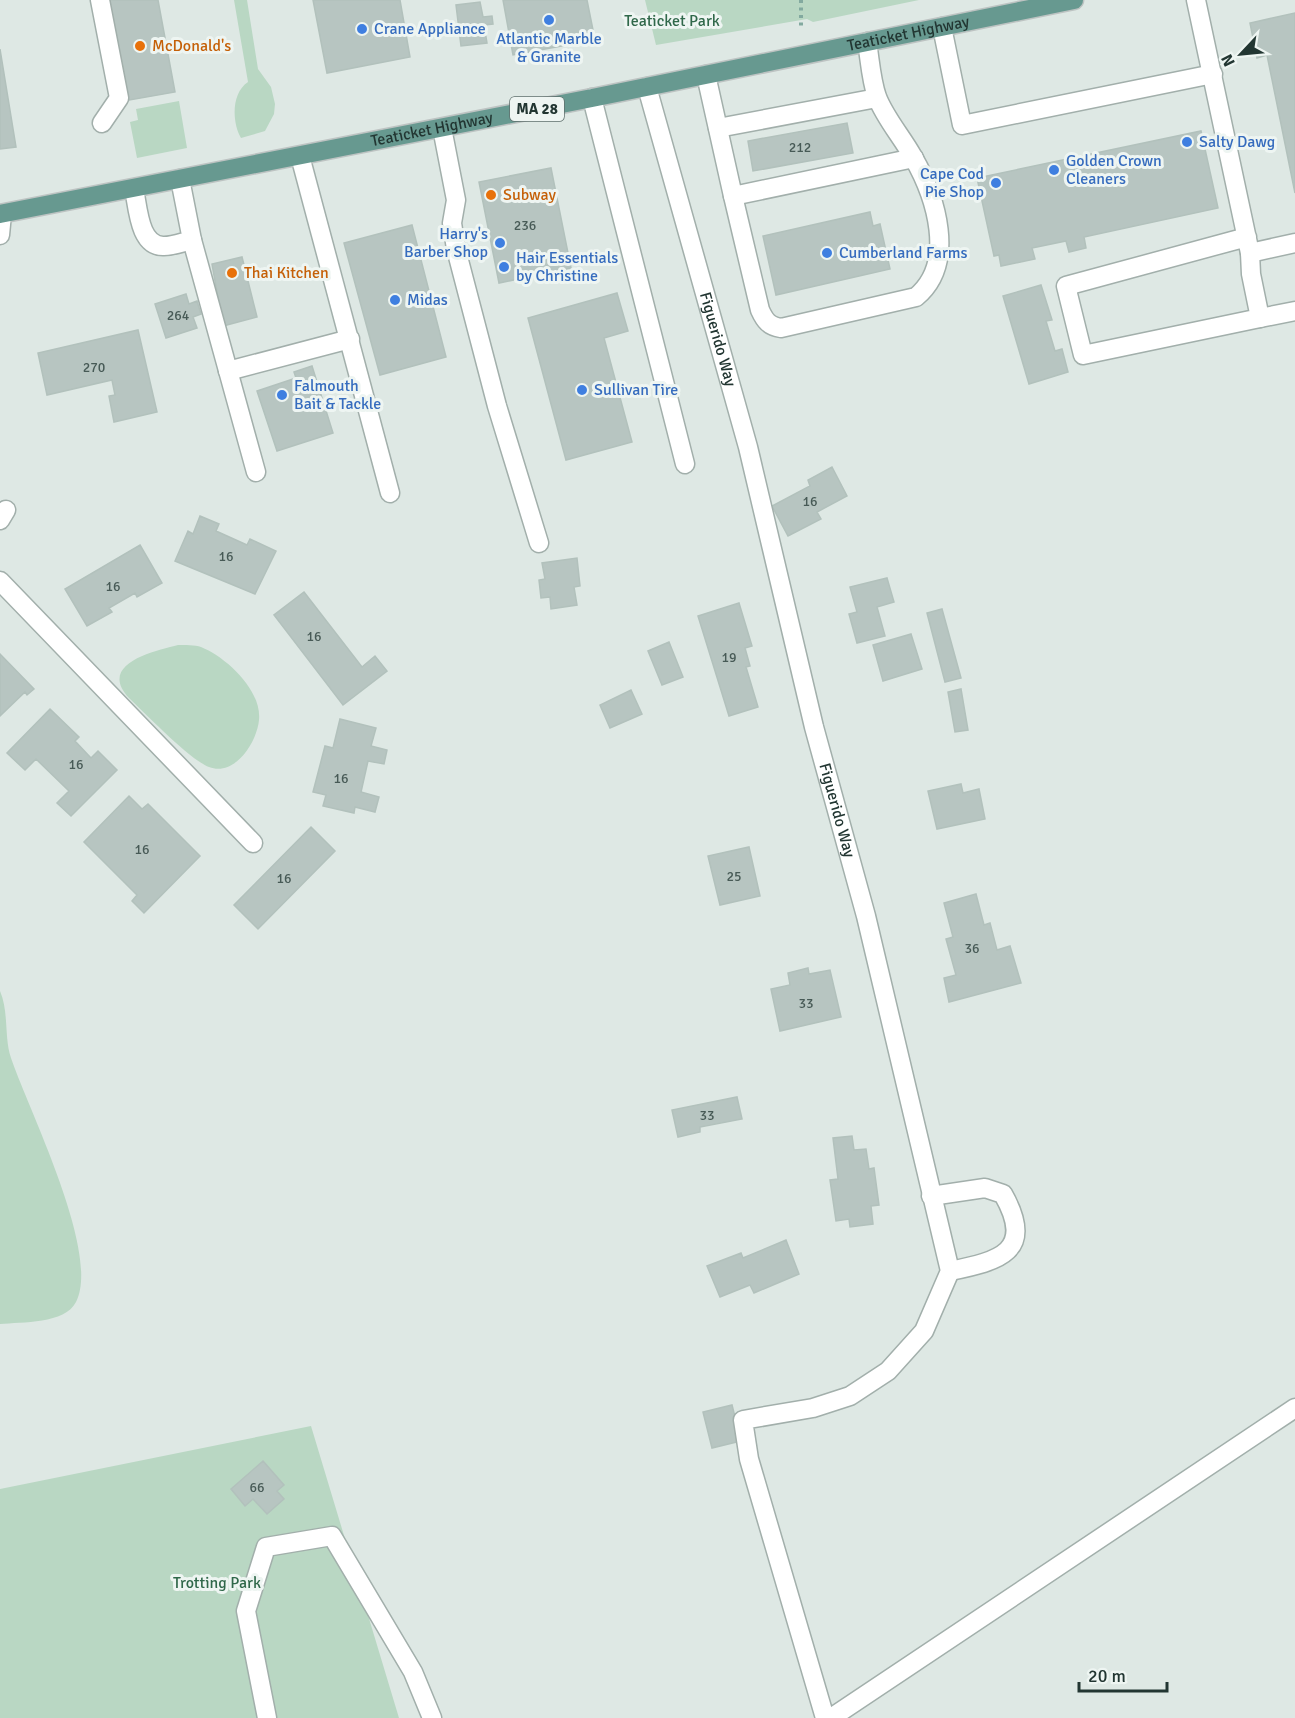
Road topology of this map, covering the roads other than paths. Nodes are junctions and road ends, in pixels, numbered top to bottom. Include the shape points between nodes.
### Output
1 (100, 0) edge
2 (1074, 0) edge
3 (1196, 0) edge
4 (942, 27) junction
5 (867, 42) junction
6 (1213, 74) junction
7 (706, 75) junction
8 (646, 87) junction
9 (592, 98) junction
10 (878, 98) junction
11 (102, 123) dead end
12 (442, 128) junction
13 (718, 128) junction
14 (300, 156) junction
15 (914, 158) junction
16 (180, 179) junction
17 (134, 189) junction
18 (733, 196) junction
19 (1, 214) edge
20 (0, 236) edge
21 (192, 240) junction
22 (1295, 243) edge
23 (1249, 245) junction
24 (1295, 310) edge
25 (1260, 318) junction
26 (350, 339) junction
27 (228, 371) junction
28 (685, 464) dead end
29 (256, 472) dead end
30 (390, 493) dead end
31 (539, 543) dead end
32 (0, 581) edge
33 (253, 843) dead end
34 (931, 1196) junction
35 (950, 1271) junction
36 (1295, 1408) edge
37 (267, 1718) edge
38 (432, 1718) edge
39 (825, 1718) edge
40 (831, 1718) edge

1 - 11 street via 118,98
2 - 4 main road, Teaticket Highway / MA 28
3 - 6 street
4 - 5 main road, Teaticket Highway / MA 28
4 - 6 street via 962,125
5 - 7 main road, Teaticket Highway / MA 28
5 - 10 street
6 - 23 street
7 - 8 main road, Teaticket Highway / MA 28
7 - 13 street
8 - 9 main road, Teaticket Highway / MA 28
8 - 34 street, Figuerido Way via 748,447 814,727 866,916
9 - 12 main road, Teaticket Highway / MA 28
9 - 28 street
10 - 13 street
10 - 15 street
12 - 14 main road, Teaticket Highway / MA 28
12 - 31 street via 456,200 452,224 456,249 497,406
13 - 18 street
14 - 16 main road, Teaticket Highway / MA 28
14 - 26 street
15 - 18 street
15 - 18 street via 926,182 941,256 927,288 916,297 781,328 772,327 760,310
16 - 17 main road, Teaticket Highway / MA 28
16 - 21 street
17 - 19 main road, Teaticket Highway / MA 28
17 - 21 street via 147,239 165,247
19 - 20 street
21 - 27 street
22 - 23 street
23 - 25 street
23 - 25 street via 1066,286 1083,355
24 - 25 street
26 - 27 street
26 - 30 street
27 - 29 street
32 - 33 street
34 - 35 street, Figuerido Way
34 - 35 street via 985,1188 1003,1194 1013,1211 1018,1232 1010,1248 996,1258
35 - 39 street via 924,1331 888,1371 850,1396 813,1408 743,1420 749,1459
36 - 40 street
37 - 38 street via 246,1611 266,1547 332,1536 413,1672

